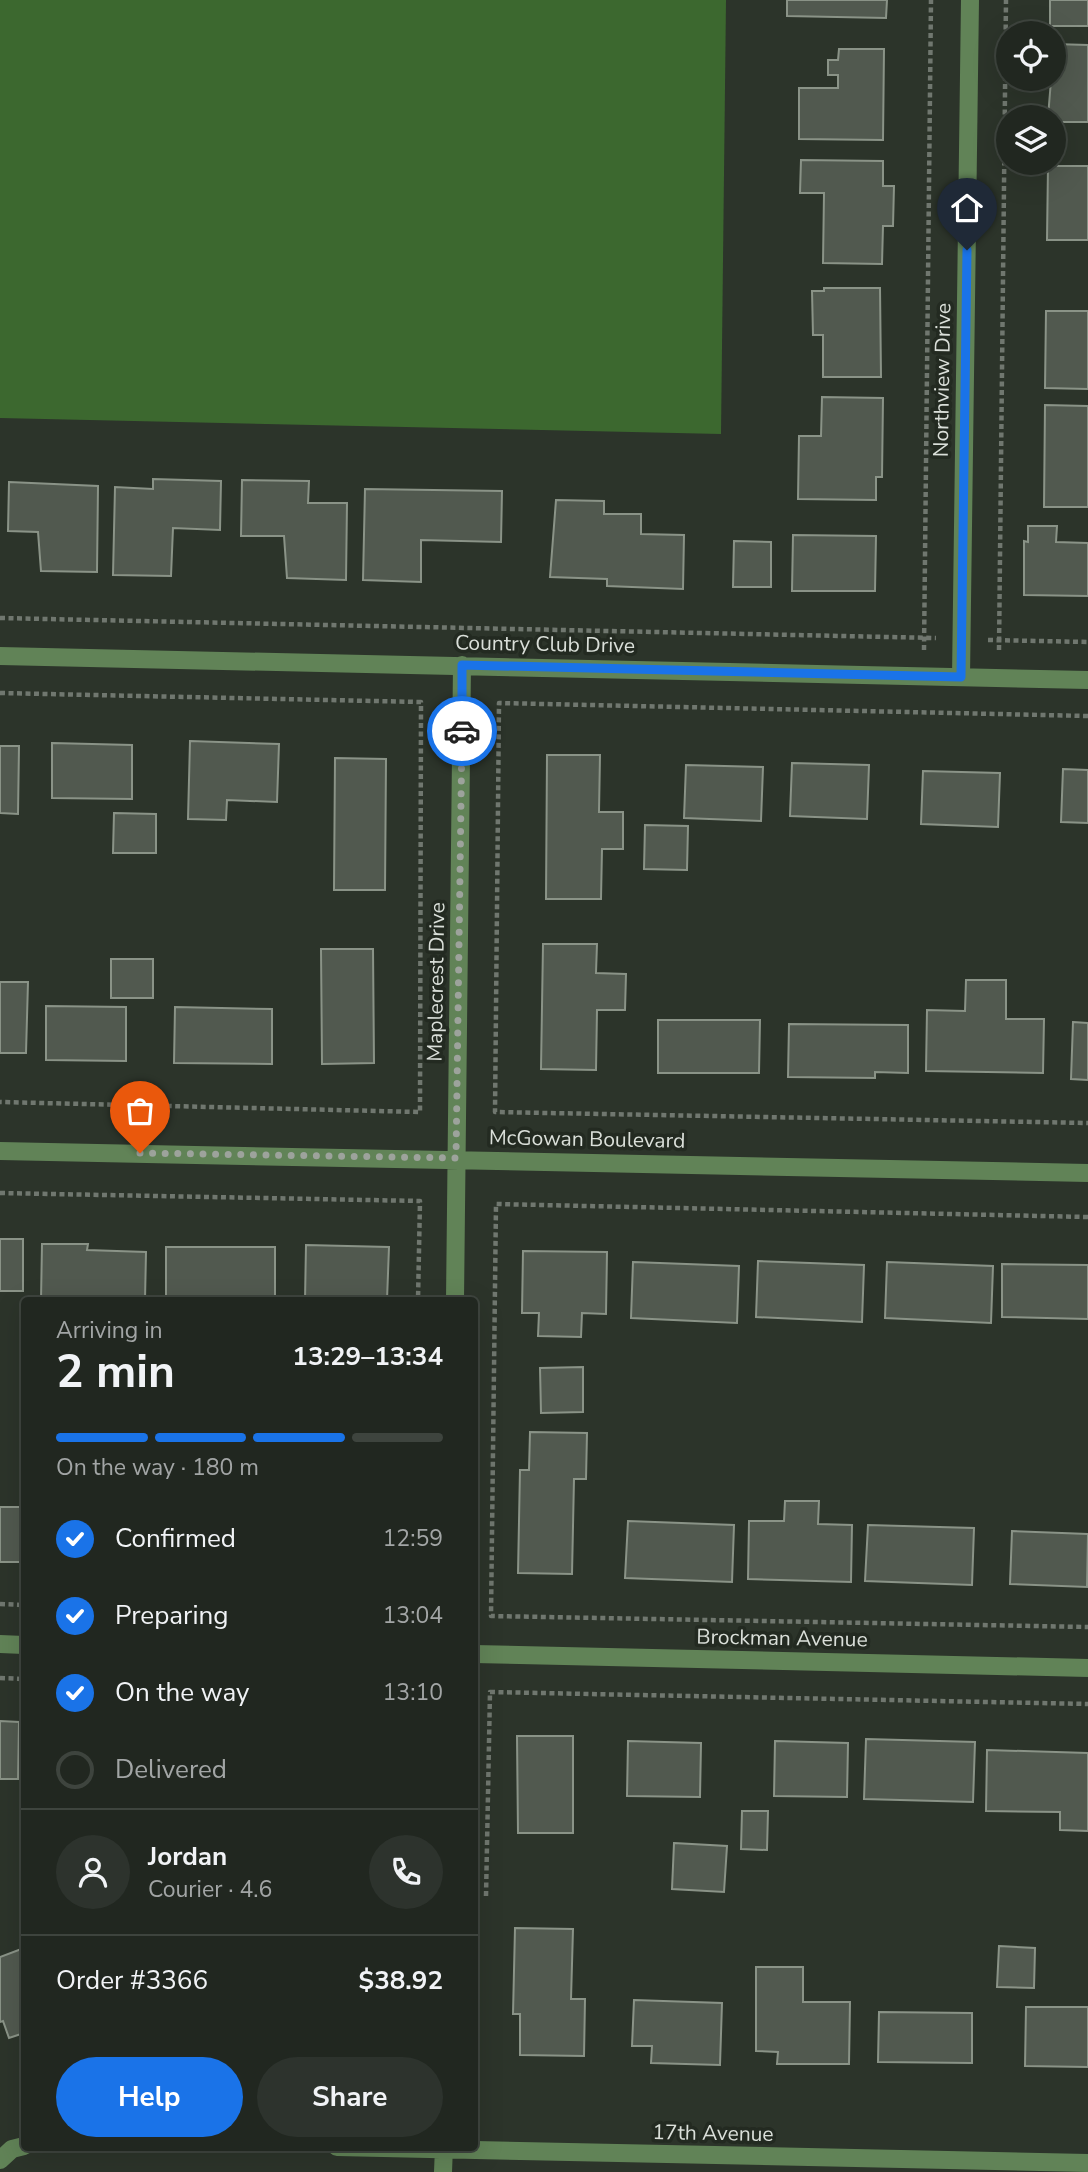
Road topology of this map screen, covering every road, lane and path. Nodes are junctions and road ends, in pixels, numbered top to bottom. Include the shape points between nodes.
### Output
1 (931, 0) edge
2 (970, 0) edge
3 (1006, 0) edge
4 (0, 618) edge
5 (924, 638) junction
6 (936, 638) dead end
7 (988, 639) dead end
8 (999, 640) junction
9 (1088, 642) edge
10 (0, 656) edge
11 (462, 665) junction
12 (924, 676) junction
13 (961, 677) junction
14 (999, 678) junction
15 (1088, 680) edge
16 (0, 693) edge
17 (1088, 716) edge
18 (0, 1102) edge
19 (1088, 1124) edge
20 (0, 1151) edge
21 (456, 1158) junction
22 (1088, 1173) edge
23 (0, 1193) edge
24 (1088, 1217) edge
25 (418, 1297) edge
26 (455, 1297) edge
27 (0, 1604) edge
28 (21, 1605) edge
29 (1088, 1627) edge
30 (0, 1644) edge
31 (21, 1644) edge
32 (478, 1654) edge
33 (1088, 1668) edge
34 (0, 1678) edge
35 (21, 1679) edge
36 (1088, 1704) edge
37 (486, 1896) dead end
38 (478, 2150) edge
39 (443, 2151) edge
40 (1088, 2164) edge
41 (950, 2166) edge
42 (443, 2172) edge

1 - 5 path
2 - 13 street, Northview Drive
3 - 8 path
4 - 5 path
5 - 6 path
5 - 12 path
7 - 8 path
8 - 9 path
8 - 14 path
10 - 11 street, Country Club Drive
11 - 12 street, Country Club Drive
11 - 21 street, Maplecrest Drive
12 - 13 street, Country Club Drive
13 - 14 street, Country Club Drive
14 - 15 street, Country Club Drive
16 - 18 path via 421,702 420,1112
17 - 19 path via 499,703 495,1112
20 - 21 street, McGowan Boulevard
21 - 22 street, McGowan Boulevard
21 - 26 street, Maplecrest Drive
23 - 25 path via 420,1202
24 - 29 path via 495,1204 491,1616
27 - 28 path
30 - 31 street
32 - 33 street, Brockman Avenue
34 - 35 path
36 - 37 path via 490,1692
38 - 41 street, 17th Avenue
39 - 42 street
40 - 41 street, 17th Avenue

